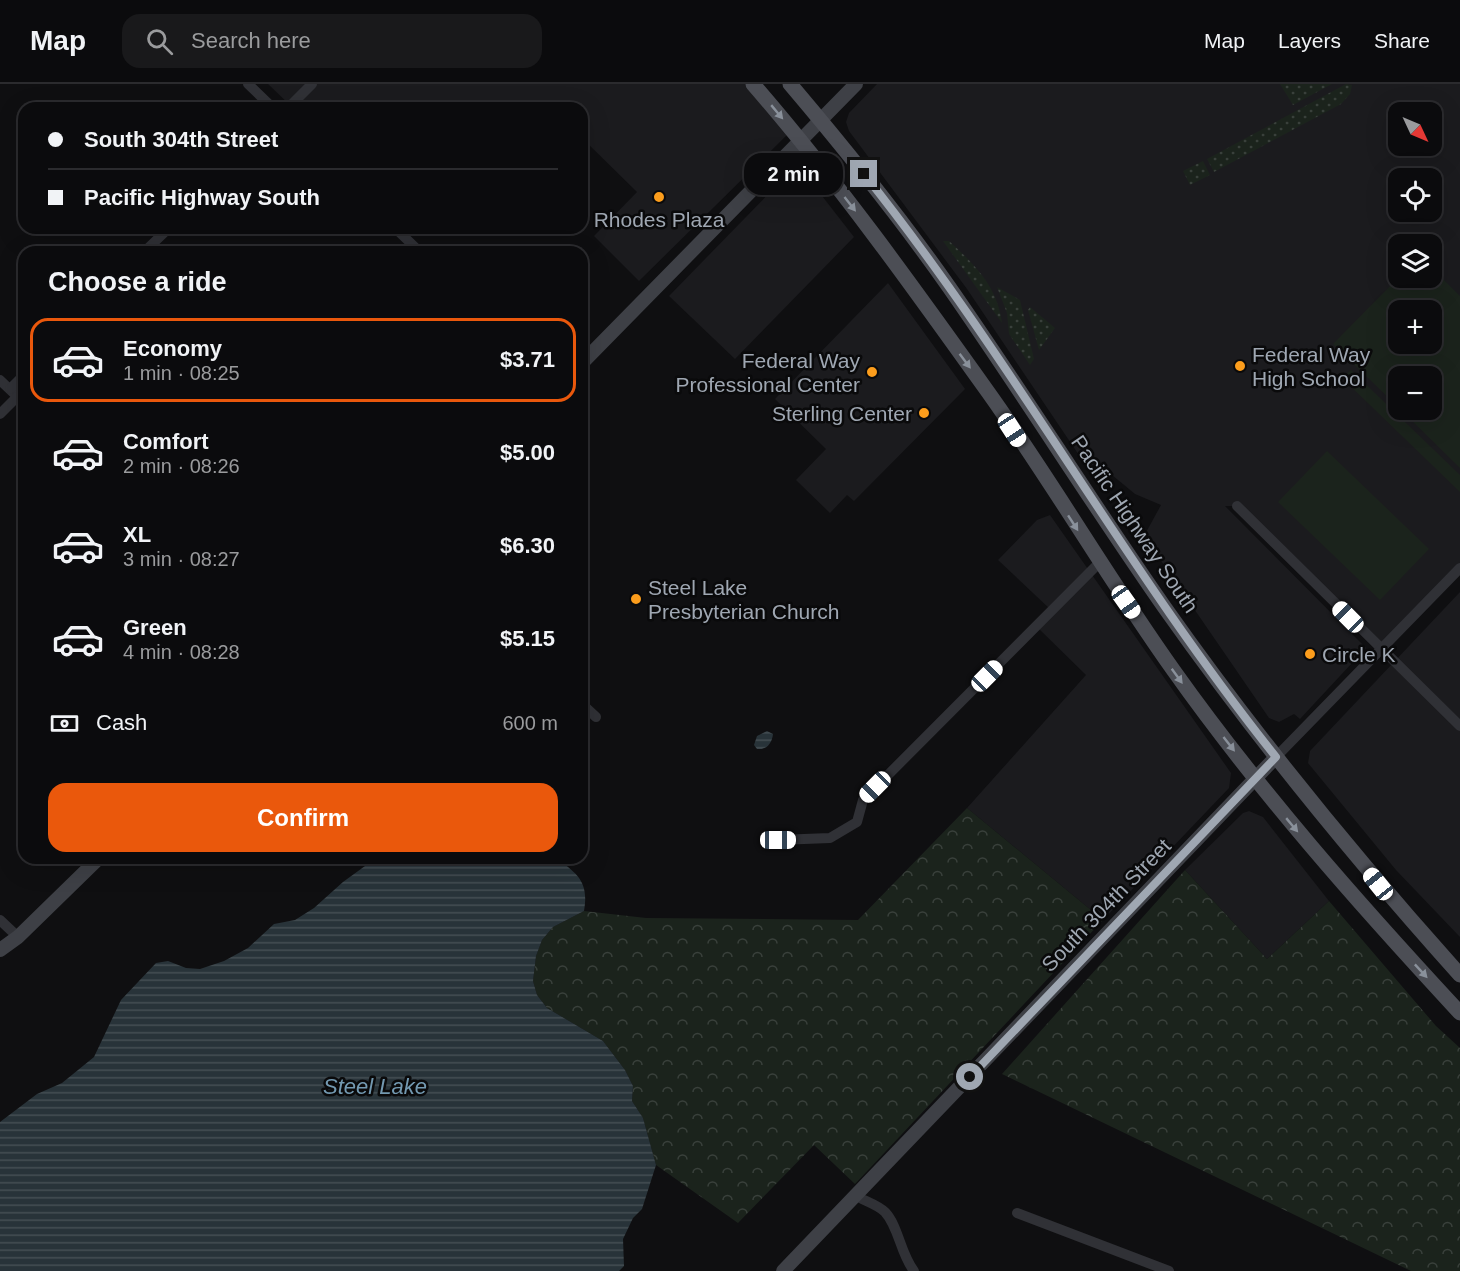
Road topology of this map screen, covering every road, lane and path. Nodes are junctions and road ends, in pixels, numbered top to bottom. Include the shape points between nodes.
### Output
1 (248, 84) edge
2 (312, 84) edge
3 (753, 84) edge
4 (790, 84) edge
5 (856, 84) edge
6 (267, 102) edge
7 (294, 102) edge
8 (821, 120) junction
9 (800, 141) junction
10 (163, 234) edge
11 (401, 234) edge
12 (150, 246) edge
13 (414, 246) edge
14 (588, 357) edge
15 (0, 380) edge
16 (17, 396) edge
17 (0, 414) edge
18 (1237, 506) dead end
19 (1099, 563) junction
20 (1460, 568) edge
21 (1380, 649) junction
22 (588, 710) edge
23 (596, 717) dead end
24 (1460, 726) edge
25 (1276, 757) junction
26 (1256, 779) junction
27 (778, 840) dead end
28 (93, 864) edge
29 (0, 920) edge
30 (18, 937) junction
31 (0, 950) edge
32 (1460, 975) edge
33 (1460, 1013) edge
34 (856, 1196) junction
35 (1017, 1213) dead end
36 (1164, 1270) edge
37 (783, 1271) edge
38 (915, 1271) edge

1 - 6 street
2 - 7 street
3 -> 9 main road
4 - 8 main road, Pacific Highway South
5 - 8 street
8 - 9 street
8 - 25 main road, Pacific Highway South via 947,285 1155,593
9 - 14 street
9 -> 19 main road via 989,393
10 - 12 street
11 - 13 street
15 - 16 street
16 - 17 street
18 - 21 street
19 -> 26 main road
19 - 27 street via 863,800 857,822 830,838
20 - 21 street, South 304th Street
21 - 24 street
21 - 25 street, South 304th Street
22 - 23 street
25 - 26 street, South 304th Street
25 - 32 main road, Pacific Highway South via 1378,884
26 -> 33 main road via 1333,873
26 - 34 street, South 304th Street
28 - 30 street
29 - 30 street
30 - 31 street
34 - 37 street, South 304th Street
34 - 38 street via 884,1211 905,1260
35 - 36 street

